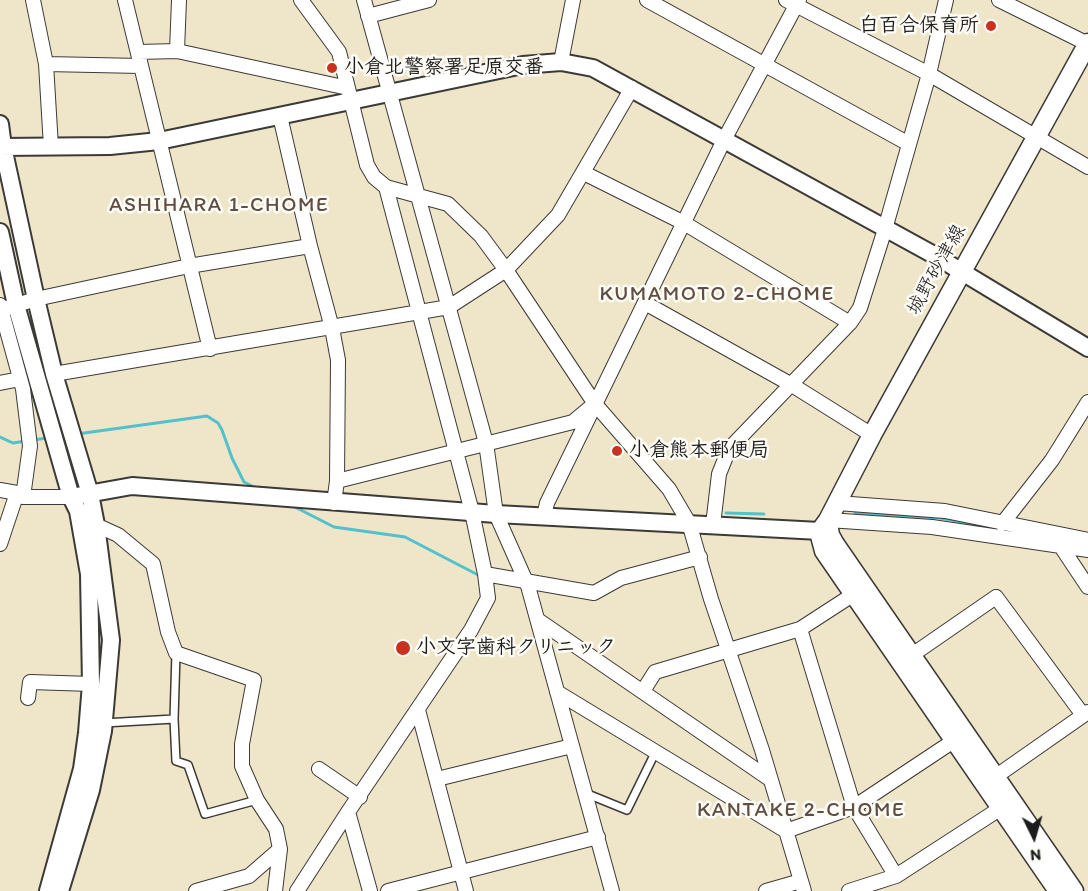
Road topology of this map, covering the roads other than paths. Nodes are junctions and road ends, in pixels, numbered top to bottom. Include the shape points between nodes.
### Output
1 (33, 0) edge
2 (125, 0) edge
3 (178, 0) edge
4 (301, 0) edge
5 (364, 0) edge
6 (429, 0) edge
7 (573, 0) edge
8 (647, 0) edge
9 (946, 0) edge
10 (999, 0) edge
11 (794, 2) edge
12 (368, 16) junction
13 (1088, 44) edge
14 (177, 51) junction
15 (138, 52) junction
16 (561, 62) junction
17 (45, 64) junction
18 (764, 65) junction
19 (141, 66) junction
20 (929, 74) junction
21 (632, 88) junction
22 (390, 94) junction
23 (350, 95) junction
24 (280, 116) junction
25 (0, 124) edge
26 (1037, 138) junction
27 (724, 140) junction
28 (159, 141) junction
29 (909, 144) junction
30 (2, 147) edge
31 (51, 147) junction
32 (1088, 167) edge
33 (584, 173) junction
34 (386, 187) junction
35 (418, 196) junction
36 (684, 223) junction
37 (885, 229) junction
38 (0, 232) edge
39 (310, 246) junction
40 (189, 266) junction
41 (506, 270) junction
42 (961, 273) junction
43 (36, 298) junction
44 (645, 303) junction
45 (4, 307) edge
46 (449, 307) junction
47 (420, 312) junction
48 (850, 323) junction
49 (332, 328) junction
50 (1088, 348) edge
51 (210, 349) junction
52 (54, 374) junction
53 (20, 379) junction
54 (0, 383) edge
55 (792, 385) junction
56 (1088, 402) edge
57 (595, 404) junction
58 (872, 435) junction
59 (486, 443) junction
60 (456, 452) junction
61 (337, 481) junction
62 (0, 490) edge
63 (90, 494) junction
64 (20, 495) junction
65 (71, 497) junction
66 (334, 503) junction
67 (837, 503) junction
68 (472, 512) junction
69 (496, 514) junction
70 (544, 516) junction
71 (689, 523) junction
72 (1002, 524) junction
73 (96, 525) junction
74 (713, 525) junction
75 (821, 534) junction
76 (1088, 540) edge
77 (0, 544) edge
78 (1062, 548) junction
79 (1088, 550) edge
80 (699, 555) junction
81 (486, 578) junction
82 (526, 584) junction
83 (1088, 587) edge
84 (854, 594) junction
85 (538, 620) junction
86 (800, 629) junction
87 (728, 650) junction
88 (176, 653) junction
89 (912, 655) junction
90 (91, 684) junction
91 (643, 691) junction
92 (557, 692) junction
93 (28, 698) dead end
94 (418, 710) junction
95 (1085, 713) edge
96 (174, 719) junction
97 (104, 723) junction
98 (955, 740) junction
99 (572, 746) junction
100 (656, 750) junction
101 (319, 769) dead end
102 (995, 777) junction
103 (437, 779) junction
104 (771, 780) junction
105 (585, 793) junction
106 (360, 797) junction
107 (257, 800) junction
108 (854, 807) junction
109 (1001, 808) junction
110 (348, 812) junction
111 (786, 831) junction
112 (598, 837) junction
113 (280, 849) junction
114 (462, 872) junction
115 (896, 876) junction
116 (305, 877) junction
117 (802, 886) edge
118 (48, 891) edge
119 (60, 891) edge
120 (196, 891) edge
121 (275, 891) edge
122 (297, 891) edge
123 (309, 891) edge
124 (370, 891) edge
125 (388, 891) edge
126 (466, 891) edge
127 (612, 891) edge
128 (766, 891) edge
129 (849, 891) edge
130 (1058, 891) edge
131 (1074, 891) edge

1 - 17 street
2 - 15 street
3 - 14 street
4 - 23 street via 339,52
5 - 12 street
6 - 12 street
7 - 16 street
8 - 18 street
9 - 20 street
10 - 13 street
11 - 18 street
11 - 20 street
12 - 22 street
13 - 26 main road, 城野砂津線
14 - 15 street
14 - 23 street
15 - 19 street
16 - 21 street via 593,68
16 - 22 street via 524,65
17 - 19 street
17 - 31 street
18 - 27 street
18 - 29 street
19 - 28 street
20 - 26 street
20 - 29 street
21 - 27 street
21 - 33 street
22 - 23 street
22 - 35 street
23 - 24 street
23 - 34 street via 367,165
24 - 28 street
24 - 39 street
25 - 30 street
26 - 32 street
26 - 42 main road, 城野砂津線
27 - 36 street
27 - 37 street
28 - 31 street
28 - 40 street
29 - 37 street
30 - 31 street
30 - 43 street
33 - 36 street
33 - 41 street via 558,215
34 - 35 street
34 - 47 street
35 - 41 street via 448,204 481,236
35 - 46 street
36 - 44 street
36 - 48 street
37 - 42 street
37 - 48 street via 860,308
38 - 45 street
39 - 40 street
39 - 49 street
40 - 43 street
40 - 51 street
41 - 46 street
41 - 57 street
42 - 50 street
42 - 58 main road, 城野砂津線
43 - 45 street
43 - 52 street
44 - 55 street
44 - 57 street
45 - 53 street
45 - 65 street via 54,437
46 - 47 street
46 - 59 street
47 - 49 street
47 - 60 street
48 - 55 street
49 - 51 street
49 - 61 street via 338,360
51 - 52 street
52 - 63 street
53 - 54 street
53 - 64 street via 29,439
55 - 58 street
55 - 74 street via 729,449 719,474
56 - 72 street via 1052,460
57 - 59 street via 573,422
57 - 70 street
57 - 71 street via 669,489
58 - 67 main road, 城野砂津線
59 - 60 street
59 - 69 street
60 - 61 street
60 - 68 street
61 - 66 street
62 - 64 street
63 - 65 street
63 - 66 street via 132,486
63 - 73 street
64 - 65 street
64 - 77 street
65 - 90 street via 78,511 89,574
66 - 68 street
67 - 72 street via 945,511
67 - 75 main road, 城野砂津線
68 - 69 street
68 - 81 street
69 - 70 street
69 - 82 street
70 - 71 street
71 - 74 street
71 - 80 street
72 - 76 street
73 - 88 street via 118,535 153,564
73 - 97 street via 111,640
74 - 75 street
75 - 78 street via 932,527
75 - 84 main road
75 - 89 main road
78 - 79 street
78 - 83 street
80 - 82 street via 621,578 594,593
80 - 87 street
81 - 82 street
81 - 94 street via 488,598
82 - 85 street
84 - 86 street
84 - 98 main road
85 - 91 street
85 - 92 street
86 - 87 street
86 - 108 street
87 - 91 street via 655,672
87 - 104 street
88 - 96 lane
88 - 107 street via 254,680 242,744 242,766
89 - 95 street via 996,597
89 - 102 main road
90 - 93 street via 30,682
90 - 118 street via 82,769
91 - 104 street
92 - 99 street
92 - 100 street
94 - 103 street
94 - 106 street
95 - 102 street
96 - 97 lane
96 - 107 lane via 176,761 188,765 205,814
97 - 119 street via 91,790
98 - 108 street
98 - 109 main road
99 - 103 street
99 - 105 street
100 - 105 lane via 627,810
100 - 111 street
101 - 106 street
102 - 131 main road
103 - 114 street
104 - 111 street
105 - 112 street
106 - 110 street
107 - 113 street via 276,829
108 - 111 street
108 - 115 street
109 - 115 street
109 - 130 main road
110 - 116 street
110 - 124 street
111 - 117 street
112 - 114 street
112 - 127 street
113 - 120 street via 249,876
113 - 121 street
114 - 125 street
114 - 126 street
115 - 129 street
116 - 122 street
116 - 123 street
117 - 128 street

